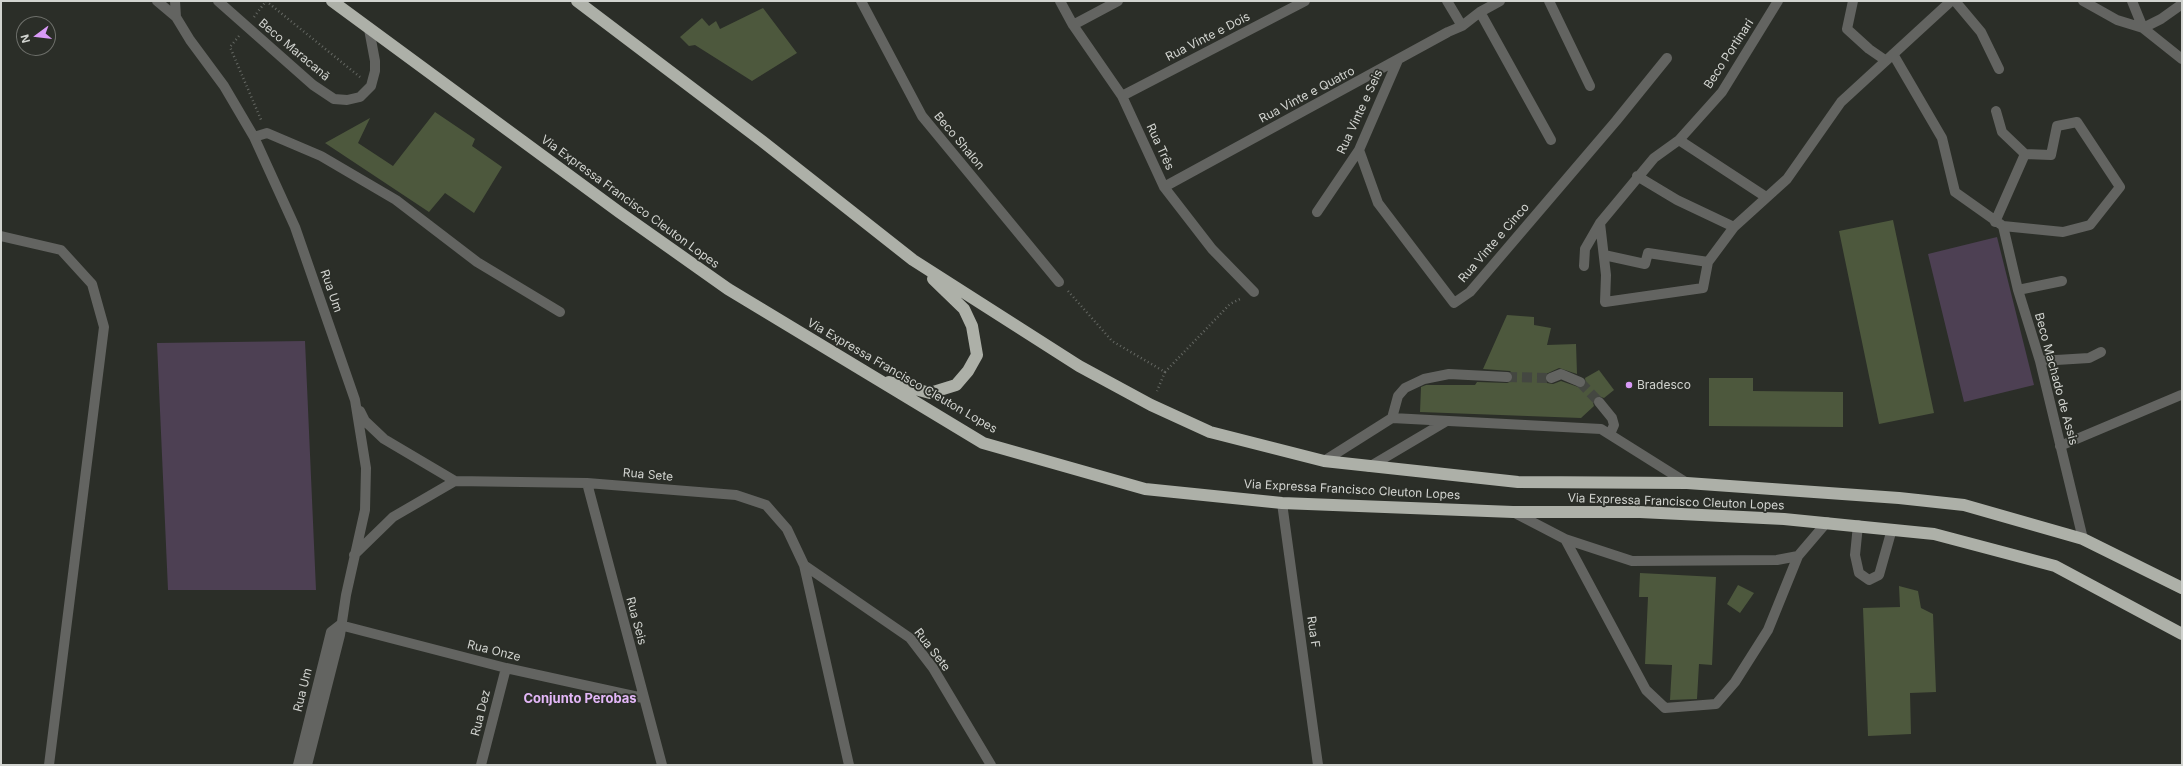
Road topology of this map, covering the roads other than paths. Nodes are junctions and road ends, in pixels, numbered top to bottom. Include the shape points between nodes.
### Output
1 (158, 1) edge
2 (175, 1) edge
3 (218, 1) edge
4 (332, 1) edge
5 (577, 1) edge
6 (861, 1) edge
7 (1060, 1) edge
8 (1118, 1) edge
9 (1305, 1) edge
10 (1447, 1) edge
11 (1500, 1) edge
12 (1549, 1) edge
13 (1778, 1) edge
14 (1853, 1) edge
15 (1951, 1) edge
16 (1955, 1) edge
17 (2083, 1) edge
18 (2132, 1) edge
19 (2182, 4) edge
20 (1480, 12) junction
21 (176, 16) junction
22 (1073, 25) junction
23 (1462, 26) junction
24 (2143, 28) junction
25 (369, 29) junction
26 (1889, 57) junction
27 (1667, 58) dead end
28 (2182, 59) edge
29 (1398, 60) junction
30 (1999, 68) dead end
31 (1590, 86) dead end
32 (1122, 96) junction
33 (1996, 111) dead end
34 (254, 137) junction
35 (1551, 140) dead end
36 (1679, 140) junction
37 (1359, 150) junction
38 (2025, 154) junction
39 (1637, 176) junction
40 (1164, 187) junction
41 (1766, 197) junction
42 (1317, 212) dead end
43 (1600, 223) junction
44 (1999, 224) junction
45 (1734, 227) junction
46 (1, 236) edge
47 (1604, 255) junction
48 (913, 260) junction
49 (1708, 262) junction
50 (1584, 266) dead end
51 (2062, 281) dead end
52 (1060, 282) road end
53 (2018, 290) junction
54 (1254, 292) road end
55 (560, 312) dead end
56 (2102, 352) dead end
57 (2040, 361) junction
58 (1507, 377) tunnel mouth
59 (874, 378) junction
60 (1551, 378) tunnel mouth
61 (1580, 382) tunnel mouth
62 (2181, 395) dead end
63 (355, 400) junction
64 (1599, 402) tunnel mouth
65 (1392, 418) junction
66 (1445, 422) junction
67 (1610, 434) junction
68 (2060, 446) junction
69 (1324, 461) junction
70 (1369, 467) junction
71 (455, 481) junction
72 (587, 483) junction
73 (1687, 483) junction
74 (1282, 503) junction
75 (1513, 512) junction
76 (1827, 522) junction
77 (1858, 525) junction
78 (1892, 529) junction
79 (1565, 539) junction
80 (2083, 539) junction
81 (354, 555) junction
82 (1798, 556) junction
83 (804, 565) junction
84 (2182, 588) edge
85 (340, 625) junction
86 (2182, 634) edge
87 (506, 668) junction
88 (643, 698) junction
89 (49, 765) edge
90 (298, 765) edge
91 (307, 765) edge
92 (481, 765) edge
93 (662, 765) edge
94 (849, 765) edge
95 (991, 765) edge
96 (1318, 765) edge

1 - 21 street, Rua Um
2 - 21 street
3 - 25 street, Beco Maracanã via 313,85 334,99 360,97 371,86 376,71
4 - 25 highway, Via Expressa Francisco Cleuton Lopes
5 - 48 highway, Via Expressa Francisco Cleuton Lopes via 762,141
6 - 52 street, Beco Shalon via 922,116
7 - 22 street, Rua Três
8 - 22 street
9 - 32 street, Rua Vinte e Dois
10 - 23 street
11 - 20 street, Rua Vinte e Quatro
12 - 31 street
13 - 36 street, Beco Portinari via 1722,92
14 - 26 street via 1847,29 1869,49
15 - 26 street
16 - 30 street via 1981,32
17 - 24 street via 2116,20
18 - 24 street
19 - 24 street
20 - 23 street, Rua Vinte e Quatro
20 - 35 street
21 - 34 street, Rua Um via 190,40 224,86
22 - 32 street, Rua Três
23 - 29 street, Rua Vinte e Quatro
24 - 28 street
25 - 59 highway, Via Expressa Francisco Cleuton Lopes via 728,289
26 - 41 street via 1841,102 1787,179
26 - 44 street via 1942,138 1955,192
27 - 37 street, Rua Vinte e Cinco via 1616,122 1470,292 1454,303 1378,203
29 - 37 street, Rua Vinte e Seis
29 - 40 street, Rua Vinte e Quatro
32 - 40 street, Rua Três
33 - 38 street via 2002,132
34 - 55 street via 267,133 321,156 396,200 477,262
34 - 63 street, Rua Um via 295,227
36 - 39 street, Beco Portinari via 1654,158
36 - 41 street
37 - 42 street, Rua Vinte e Seis
38 - 44 street
38 - 44 street via 2051,155 2057,126 2077,122 2120,187 2090,225 2063,232
39 - 43 street, Beco Portinari
39 - 45 street via 1678,200
40 - 54 street, Rua Três via 1212,249
41 - 45 street
43 - 47 street
43 - 50 street, Beco Portinari via 1585,248
44 - 53 street, Beco Machado de Assis
45 - 49 street
46 - 89 street via 61,250 92,284 104,326
47 - 49 street via 1645,264 1648,253
47 - 49 street via 1605,302 1702,288
48 - 59 highway via 964,309 972,326 977,355 956,385 930,393
48 - 69 highway, Via Expressa Francisco Cleuton Lopes via 1079,366 1151,405 1210,432
51 - 53 street
53 - 57 street, Beco Machado de Assis
56 - 57 street via 2089,358
57 - 68 street, Beco Machado de Assis
58 - 65 street via 1449,374 1424,379 1405,388 1398,396
59 - 74 highway, Via Expressa Francisco Cleuton Lopes via 983,443 1145,489
60 - 61 street via 1561,374
62 - 68 street
63 - 71 street, Rua Sete via 365,421 384,439
63 - 81 street, Rua Um via 366,468 365,510
64 - 67 street via 1612,418 1614,425
65 - 66 street
65 - 69 street
66 - 67 street via 1601,429
66 - 70 street
67 - 73 street
68 - 80 street, Beco Machado de Assis
69 - 70 highway, Via Expressa Francisco Cleuton Lopes
70 - 73 highway, Via Expressa Francisco Cleuton Lopes via 1518,482
71 - 72 street, Rua Sete
71 - 81 street via 393,517
72 - 83 street, Rua Sete via 736,495 752,499 766,505 788,529
72 - 88 street, Rua Seis
73 - 80 highway, Via Expressa Francisco Cleuton Lopes via 1964,505
74 - 75 highway, Via Expressa Francisco Cleuton Lopes
74 - 96 street, Rua F
75 - 76 highway, Via Expressa Francisco Cleuton Lopes via 1640,512
75 - 79 street
76 - 77 highway, Via Expressa Francisco Cleuton Lopes
76 - 82 street
77 - 78 highway, Via Expressa Francisco Cleuton Lopes
77 - 78 street via 1855,555 1859,573 1869,580 1879,575
78 - 86 highway, Via Expressa Francisco Cleuton Lopes via 1934,534 2055,566
79 - 82 street via 1632,561 1777,560
79 - 82 street via 1646,690 1665,708 1716,704 1735,682 1768,630
80 - 84 highway, Via Expressa Francisco Cleuton Lopes
81 - 85 street, Rua Um
83 - 94 street, Rua Sete
83 - 95 street, Rua Sete via 910,638 933,668
85 - 87 street, Rua Onze
85 - 90 street, Rua Um via 331,632
85 - 91 street, Rua Um via 340,635
87 - 88 street, Rua Onze
87 - 92 street, Rua Dez
88 - 93 street, Rua Seis

